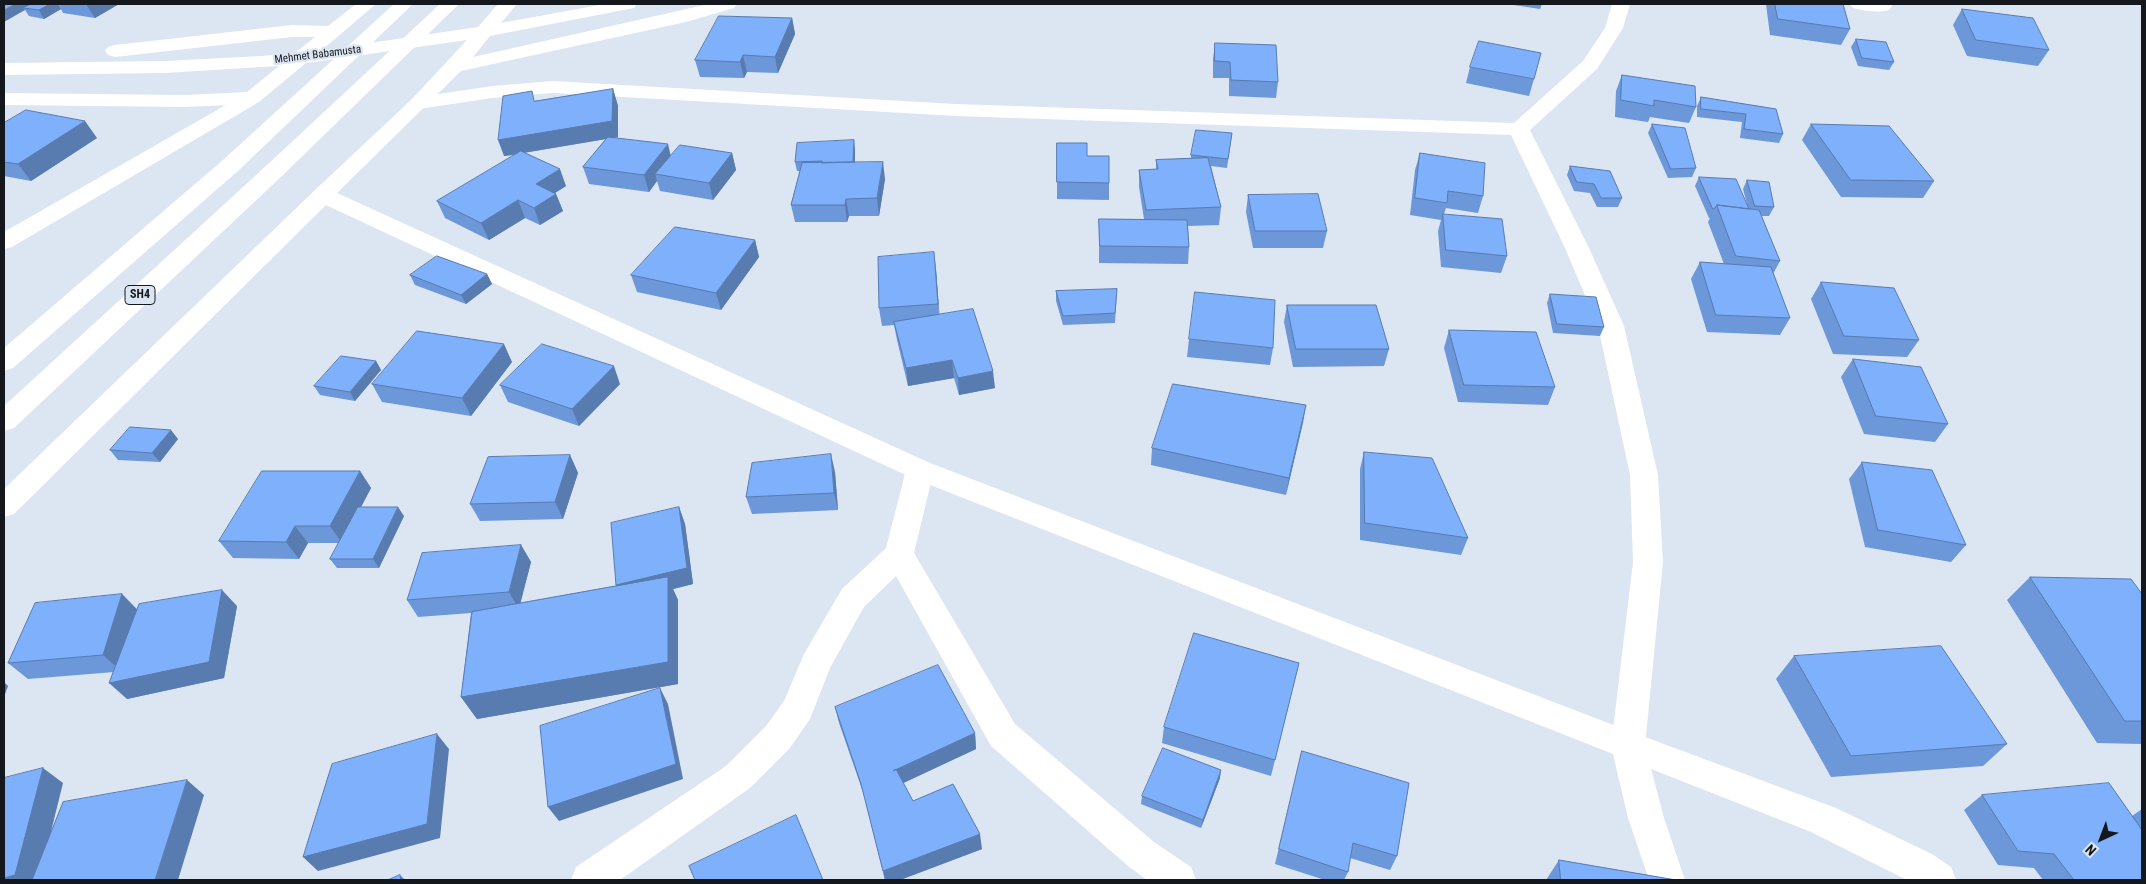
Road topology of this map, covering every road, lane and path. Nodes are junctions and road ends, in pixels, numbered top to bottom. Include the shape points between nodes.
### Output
1 (367, 4) edge
2 (404, 4) edge
3 (450, 4) edge
4 (508, 4) edge
5 (628, 4) edge
6 (728, 4) edge
7 (1621, 4) edge
8 (1859, 4) edge
9 (1882, 6) dead end
10 (334, 32) junction
11 (4, 56) edge
12 (454, 67) junction
13 (4, 70) edge
14 (252, 98) junction
15 (4, 99) edge
16 (419, 103) junction
17 (1519, 129) junction
18 (323, 195) junction
19 (4, 242) edge
20 (4, 362) edge
21 (4, 421) edge
22 (920, 470) junction
23 (4, 506) edge
24 (899, 554) junction
25 (1628, 746) junction
26 (589, 880) edge
27 (1178, 880) edge
28 (1667, 880) edge
29 (1938, 880) edge

1 - 10 main road
2 - 20 main road via 231,165
3 - 21 main road, SH4
4 - 12 main road
5 - 13 main road, Mehmet Babamusta via 495,30 262,62
6 - 12 main road
7 - 17 main road via 1614,28 1590,65
8 - 9 main road
10 - 11 main road via 292,31 118,51
10 - 14 main road
12 - 16 main road
14 - 15 main road via 185,101
14 - 19 main road
16 - 17 main road via 553,87 956,110
16 - 18 main road
17 - 25 main road via 1611,326 1644,475 1648,562
18 - 22 main road
18 - 23 main road
22 - 24 main road
22 - 25 main road
24 - 26 main road via 853,598 815,664 798,709 778,737 738,777
24 - 27 main road via 1003,735 1141,854
25 - 28 main road via 1646,818
25 - 29 main road via 1823,820 1919,867

